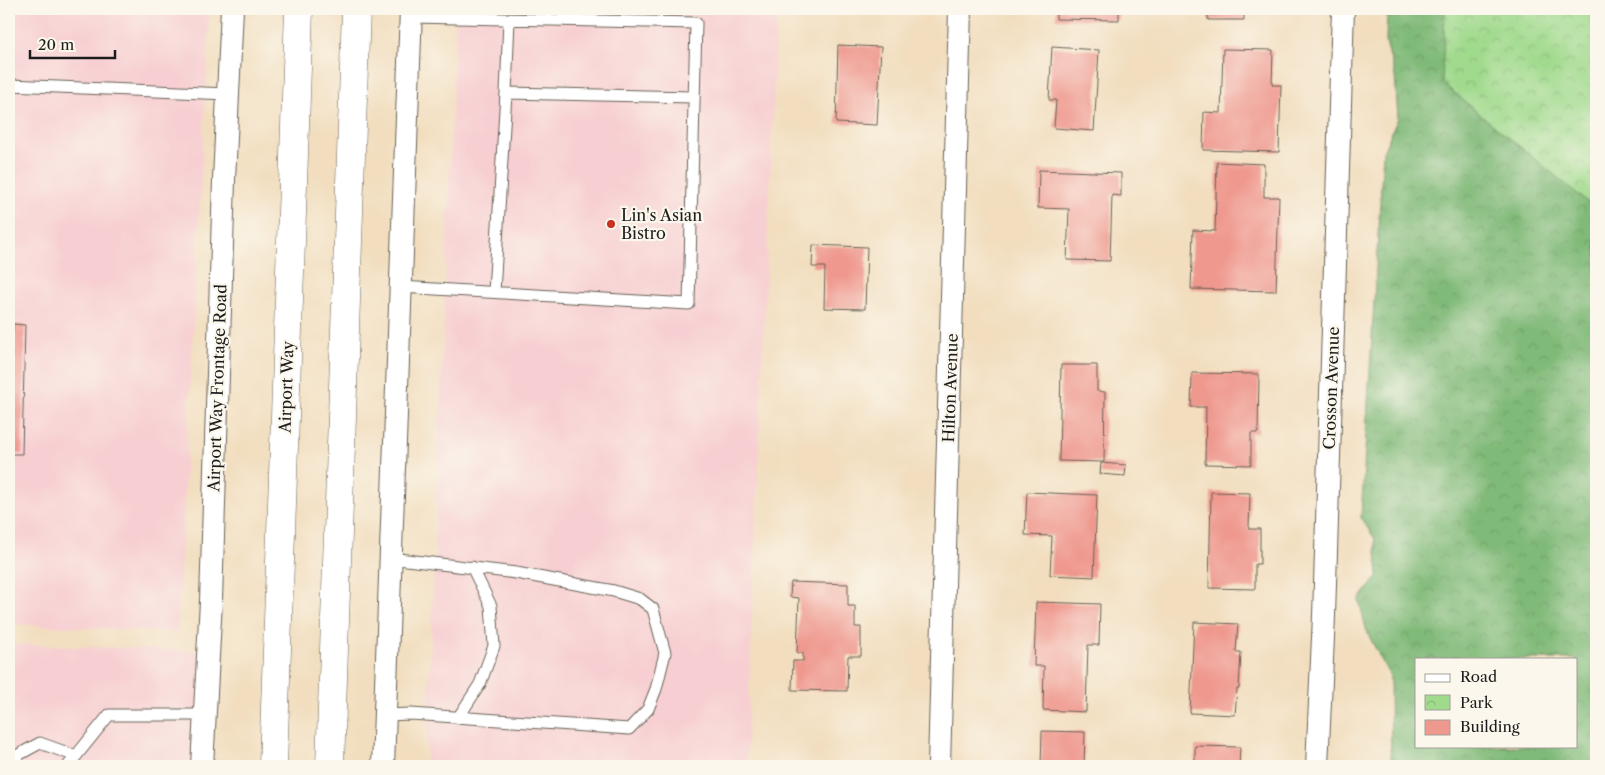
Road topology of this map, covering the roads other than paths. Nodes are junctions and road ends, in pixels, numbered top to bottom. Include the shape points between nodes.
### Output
1 (232, 9) edge
2 (299, 9) edge
3 (356, 9) edge
4 (960, 9) edge
5 (1343, 9) edge
6 (411, 13) edge
7 (509, 19) junction
8 (9, 85) edge
9 (506, 93) junction
10 (228, 94) junction
11 (693, 97) junction
12 (400, 287) junction
13 (494, 292) junction
14 (390, 558) junction
15 (472, 567) junction
16 (385, 714) junction
17 (204, 715) junction
18 (458, 718) junction
19 (76, 756) junction
20 (9, 760) edge
21 (68, 766) edge
22 (202, 766) edge
23 (273, 766) edge
24 (330, 766) edge
25 (383, 766) edge
26 (939, 766) edge
27 (1316, 766) edge

1 - 10 street, Airport Way Frontage Road
2 - 23 main road, Airport Way
3 - 24 main road
4 - 26 street, Hilton Avenue
5 - 27 street, Crosson Avenue via 1324,616
6 - 7 lane
6 - 12 street
7 - 9 lane
7 - 11 lane via 696,23
8 - 10 lane
9 - 11 lane
9 - 13 lane
10 - 17 street, Airport Way Frontage Road via 211,601
11 - 13 lane via 689,304
12 - 13 lane
12 - 14 street
14 - 15 lane
14 - 16 street
15 - 18 lane via 491,606 494,646 480,684
15 - 18 lane via 614,591 640,599 653,609 665,653 648,709 629,729
16 - 18 lane
16 - 25 street
17 - 19 lane via 109,715
17 - 22 street, Airport Way Frontage Road
19 - 20 lane via 40,743
19 - 21 lane

